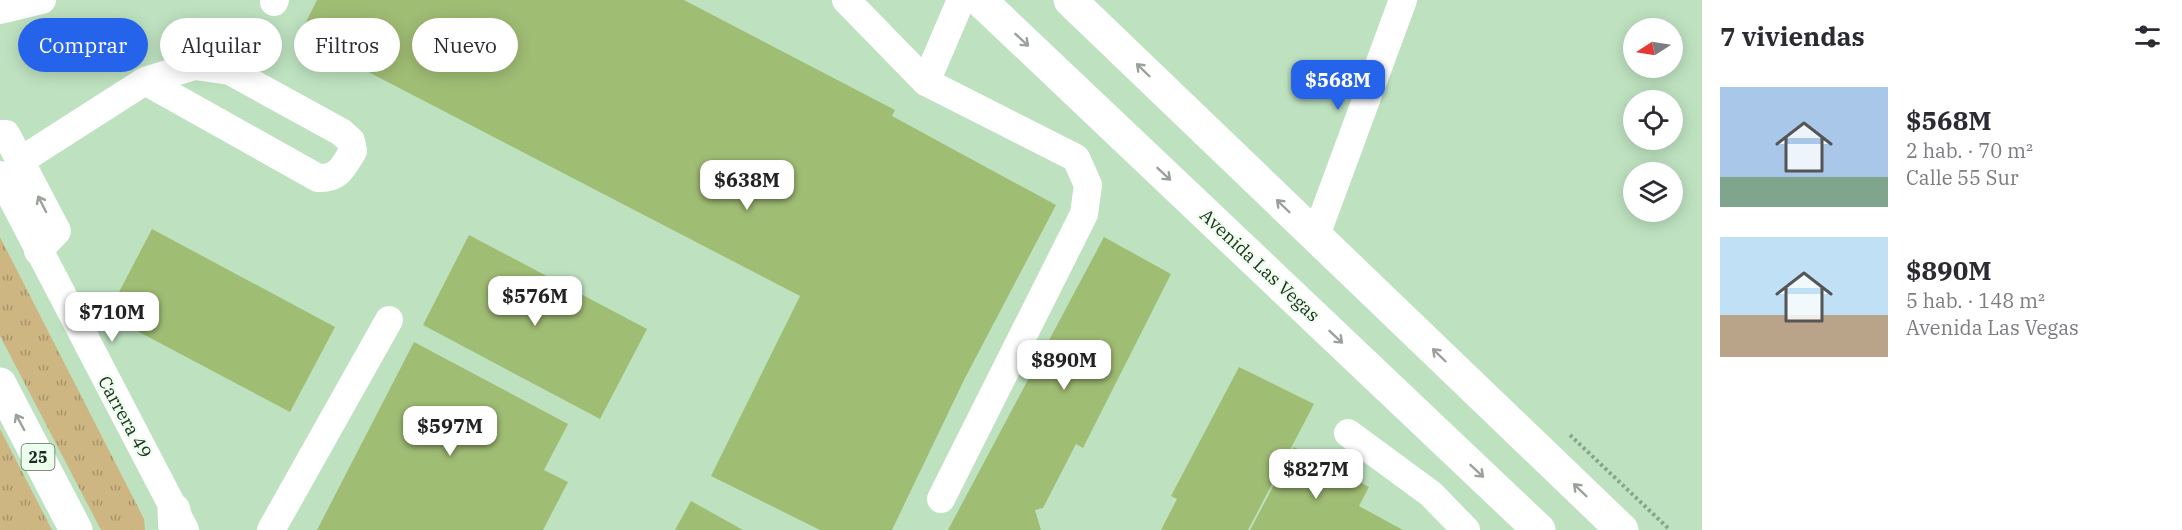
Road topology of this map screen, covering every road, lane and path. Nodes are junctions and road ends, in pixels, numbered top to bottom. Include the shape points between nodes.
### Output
1 (42, 0) edge
2 (846, 0) edge
3 (961, 0) edge
4 (980, 0) edge
5 (1070, 0) edge
6 (1403, 0) edge
7 (0, 10) edge
8 (144, 81) junction
9 (926, 82) junction
10 (0, 134) edge
11 (10, 168) edge
12 (1316, 238) junction
13 (389, 320) dead end
14 (0, 384) edge
15 (1348, 433) dead end
16 (941, 499) dead end
17 (178, 523) edge
18 (76, 530) edge
19 (271, 530) edge
20 (1466, 530) edge
21 (1539, 530) edge
22 (1622, 530) edge

1 - 7 street
2 - 9 street
3 - 9 street
4 -> 21 main road, Avenida Las Vegas
12 -> 5 main road
6 - 12 street
8 - 8 street via 318,178 330,179 340,172 353,151 351,141 341,132 230,71 194,66
8 - 11 street
9 - 16 street via 1076,158 1088,185 1084,214
10 - 11 street, Carrera 49 via 6,134
11 - 17 street, Carrera 49 via 38,251
22 -> 12 main road
13 - 19 street
18 -> 14 main road, 25
15 - 20 street via 1431,494

